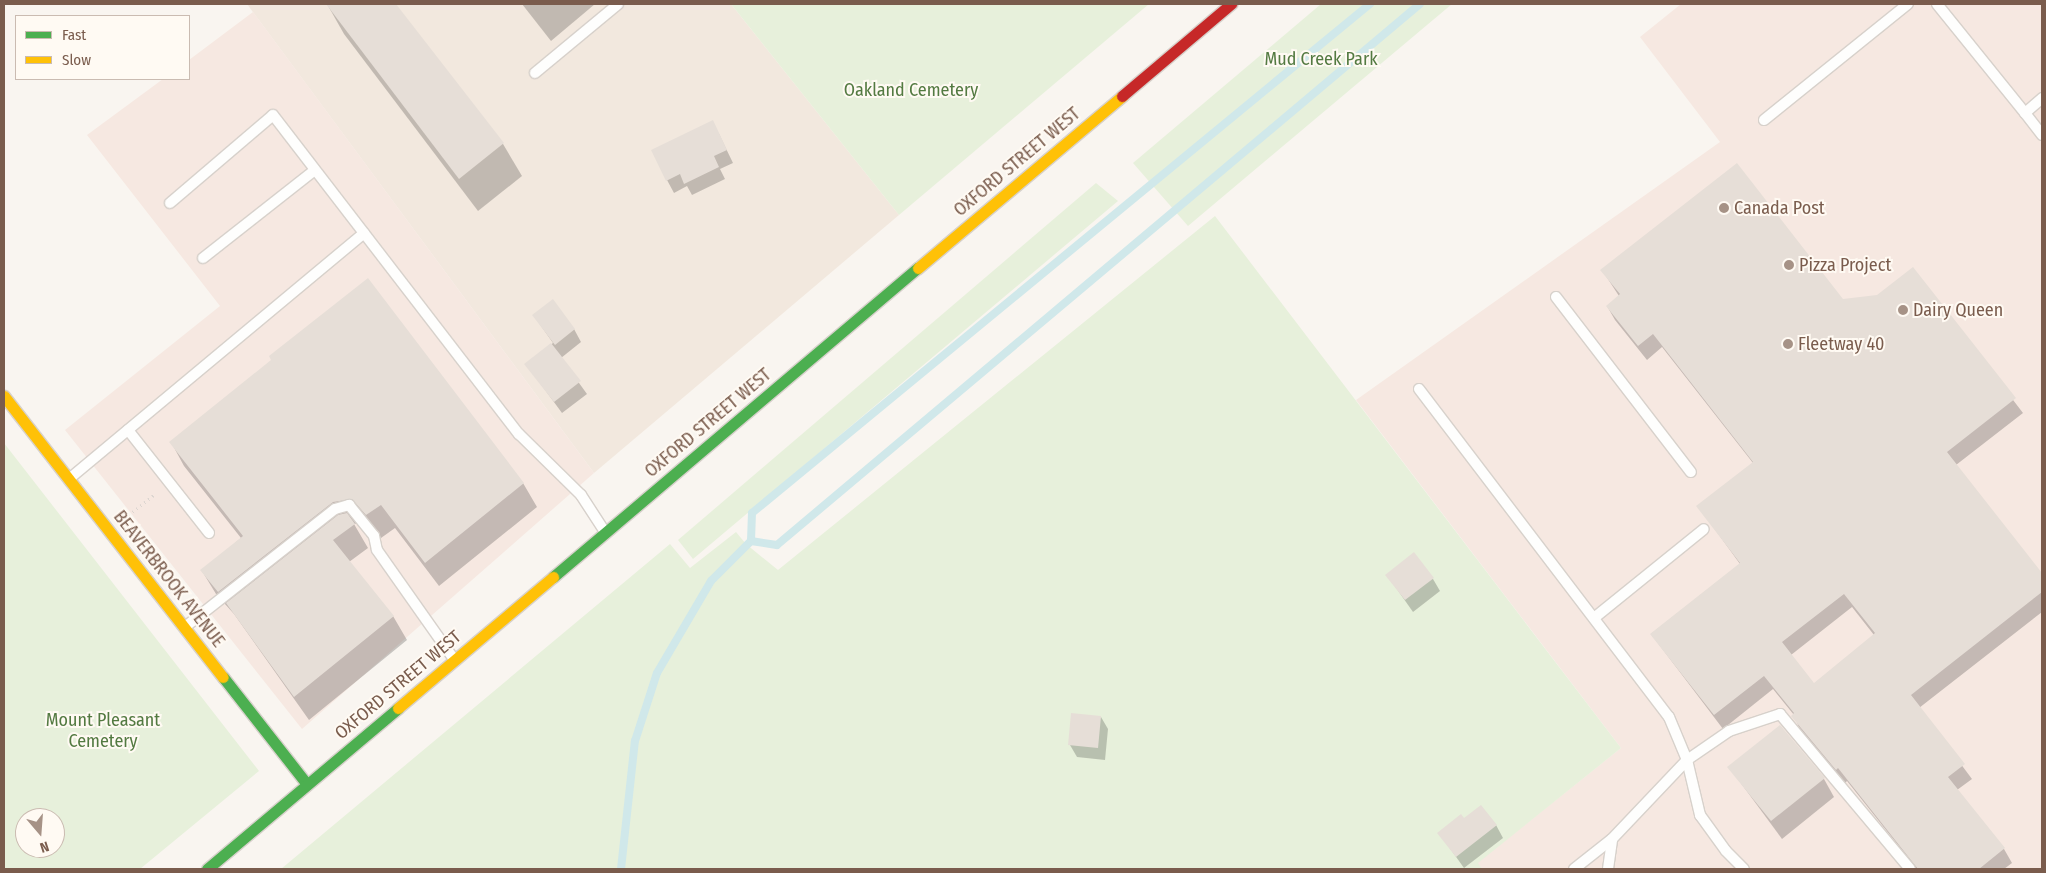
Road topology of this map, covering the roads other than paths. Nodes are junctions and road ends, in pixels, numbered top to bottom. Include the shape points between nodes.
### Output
1 (618, 4) edge
2 (1231, 4) edge
3 (1908, 4) edge
4 (1937, 4) edge
5 (535, 73) dead end
6 (2042, 98) edge
7 (2025, 113) junction
8 (1764, 120) dead end
9 (2042, 135) edge
10 (315, 170) junction
11 (170, 203) dead end
12 (364, 233) junction
13 (203, 258) dead end
14 (1556, 297) dead end
15 (1419, 389) dead end
16 (4, 396) edge
17 (128, 430) junction
18 (1691, 472) dead end
19 (69, 480) junction
20 (1704, 528) dead end
21 (209, 532) dead end
22 (606, 533) junction
23 (1594, 618) junction
24 (185, 628) junction
25 (455, 660) junction
26 (1687, 760) junction
27 (308, 784) junction
28 (1612, 839) junction
29 (207, 869) edge
30 (1574, 869) edge
31 (1608, 869) edge
32 (1744, 869) edge
33 (1910, 869) edge

1 - 5 lane
2 - 22 main road, OXFORD STREET WEST
3 - 8 lane
4 - 7 lane
6 - 7 lane
7 - 9 lane
10 - 11 lane via 273,115
10 - 12 lane
10 - 13 lane
12 - 17 lane
12 - 22 lane via 519,434 581,495
14 - 18 lane
15 - 23 lane
16 - 19 main road, BEAVERBROOK AVENUE
17 - 19 lane
17 - 21 lane
19 - 24 main road, BEAVERBROOK AVENUE
20 - 23 lane
22 - 25 main road, OXFORD STREET WEST
23 - 26 lane via 1669,717
24 - 25 lane via 335,510 349,505 374,536 377,550
24 - 27 main road, BEAVERBROOK AVENUE
25 - 27 main road, OXFORD STREET WEST
26 - 28 lane
26 - 32 lane via 1700,815 1726,851
26 - 33 lane via 1729,731 1780,714
27 - 29 main road, OXFORD STREET WEST
28 - 30 lane
28 - 31 lane

